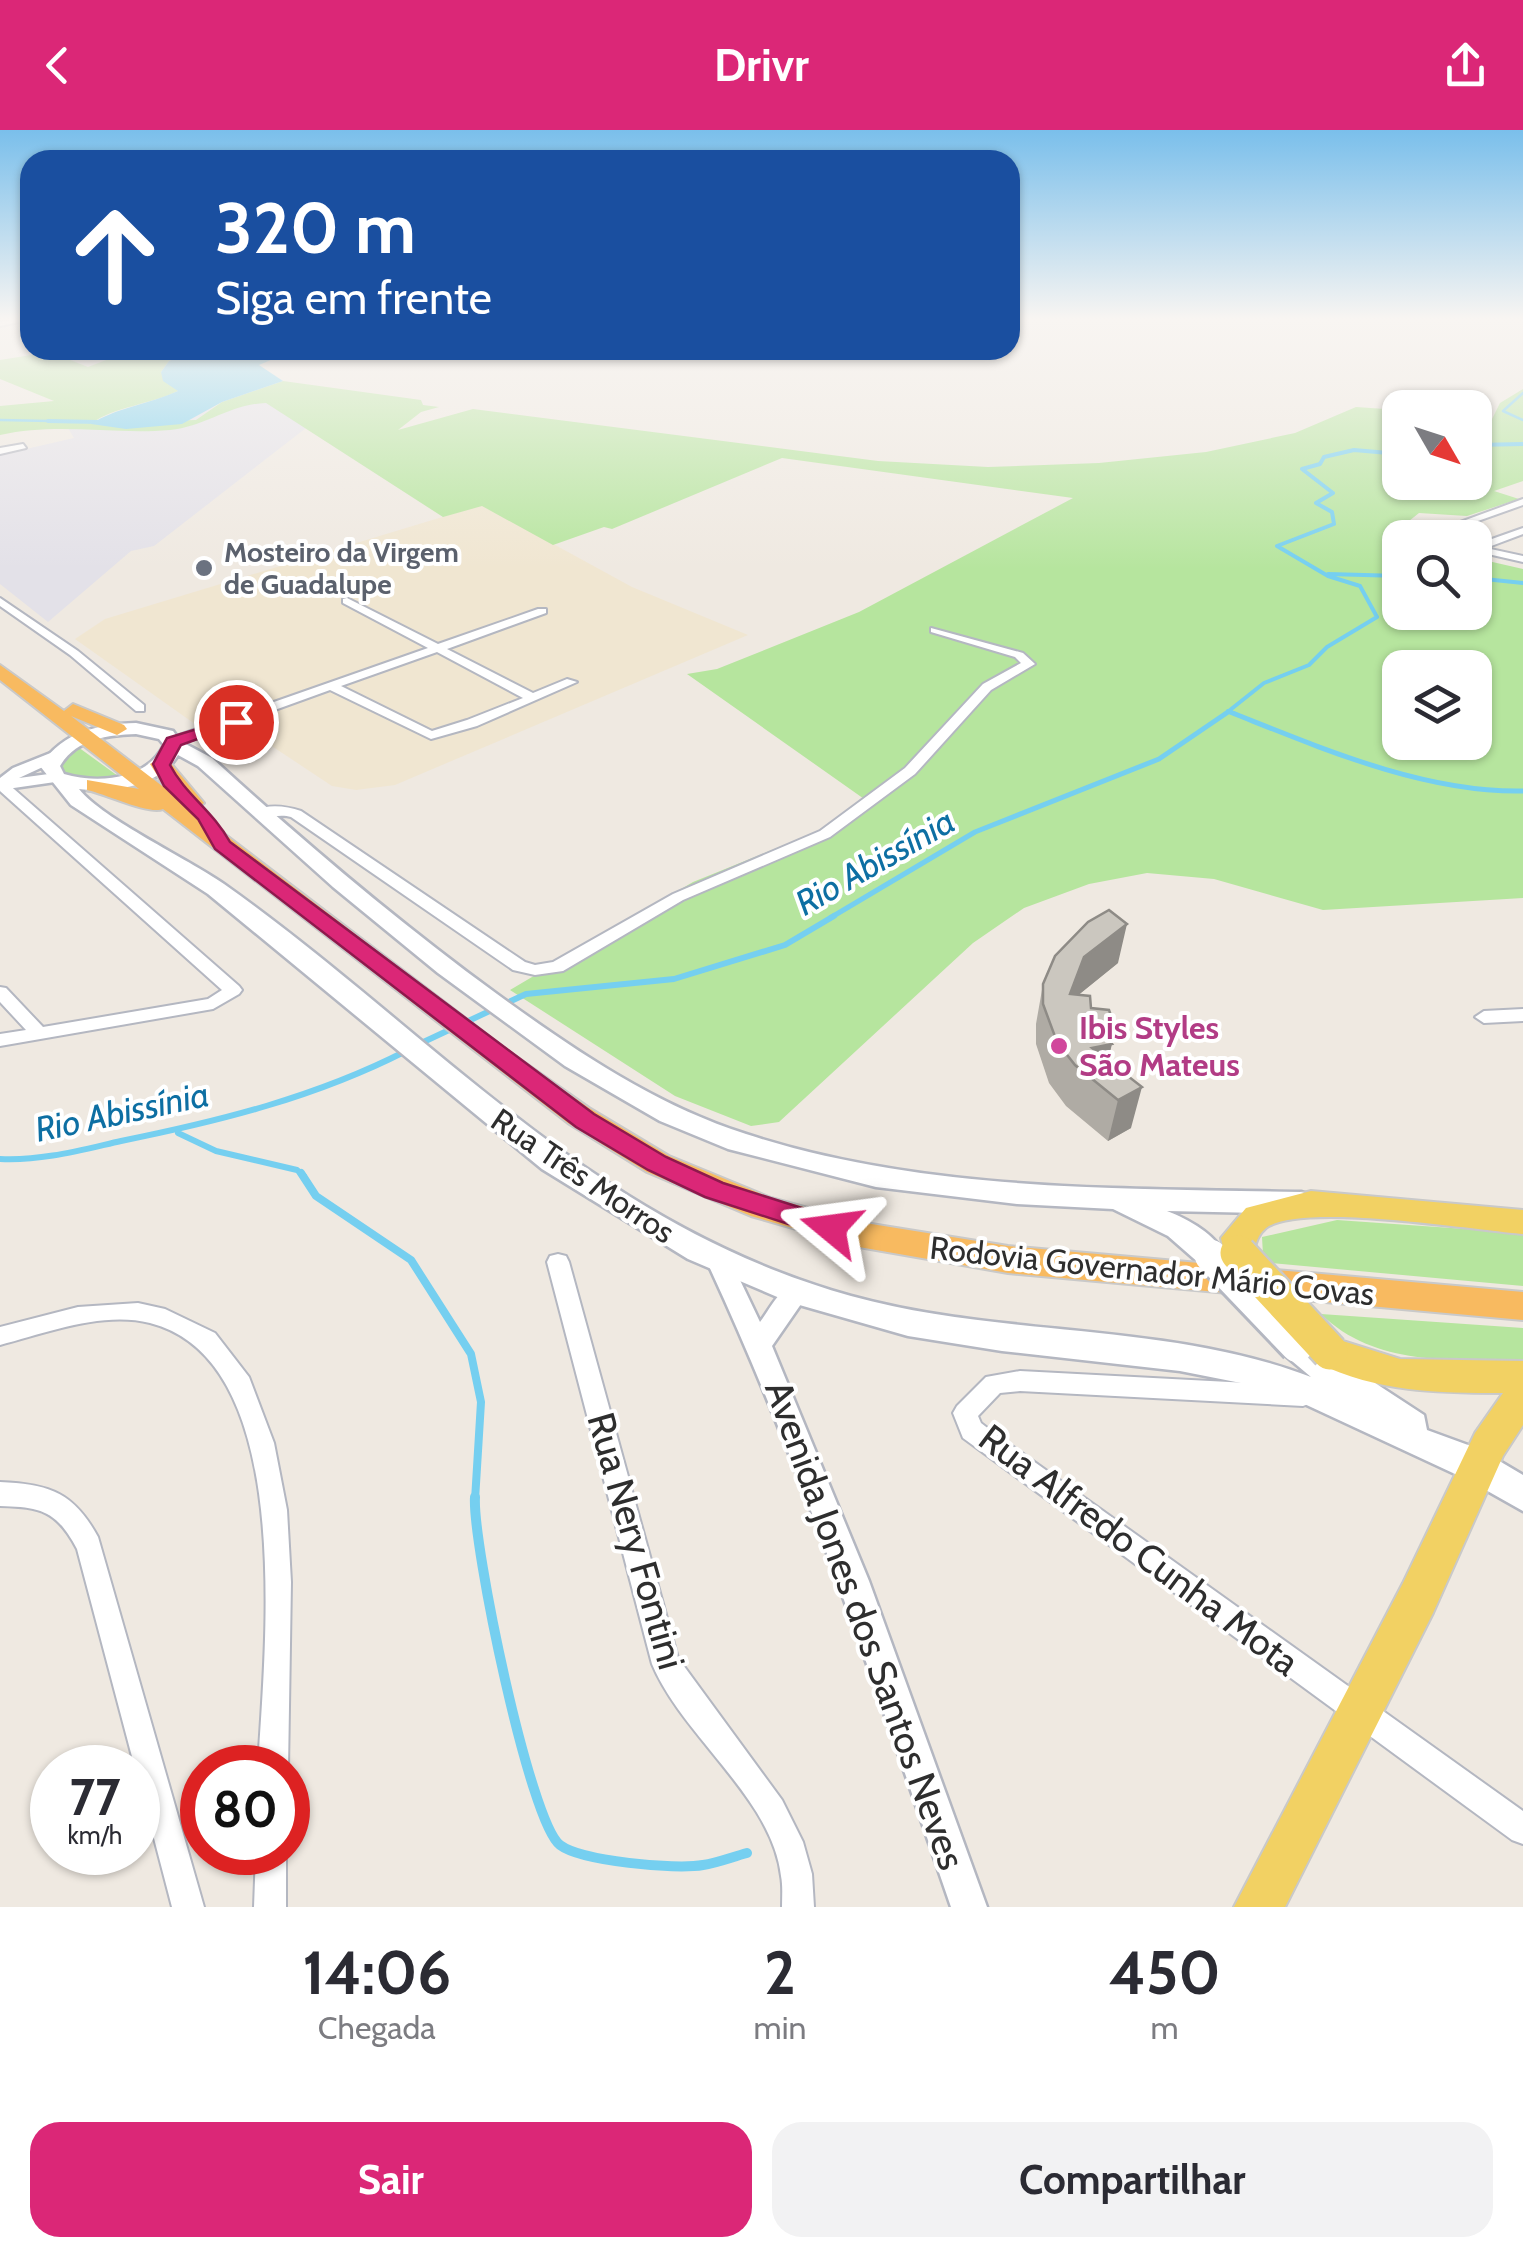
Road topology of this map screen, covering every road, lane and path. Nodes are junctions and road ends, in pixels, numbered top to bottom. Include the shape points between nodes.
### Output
1 (23, 446) dead end
2 (0, 451) edge
3 (1521, 504) edge
4 (1479, 520) edge
5 (1523, 531) edge
6 (1492, 542) edge
7 (1492, 552) edge
8 (1523, 559) edge
9 (347, 601) dead end
10 (0, 602) edge
11 (542, 611) dead end
12 (935, 630) dead end
13 (438, 649) junction
14 (8, 678) edge
15 (571, 682) dead end
16 (333, 687) junction
17 (533, 698) junction
18 (140, 708) dead end
19 (116, 730) junction
20 (85, 737) junction
21 (169, 750) junction
22 (58, 766) junction
23 (136, 777) junction
24 (95, 785) junction
25 (10, 787) edge
26 (258, 813) junction
27 (184, 816) junction
28 (222, 845) junction
29 (0, 992) edge
30 (1523, 1015) edge
31 (1484, 1017) dead end
32 (40, 1034) junction
33 (0, 1040) edge
34 (1084, 1195) junction
35 (1311, 1203) junction
36 (1523, 1222) edge
37 (1225, 1255) junction
38 (558, 1262) dead end
39 (720, 1264) junction
40 (795, 1294) junction
41 (1523, 1306) edge
42 (0, 1336) edge
43 (759, 1344) junction
44 (1313, 1349) junction
45 (1523, 1377) edge
46 (1523, 1394) edge
47 (1324, 1396) junction
48 (1480, 1468) junction
49 (0, 1494) edge
50 (1523, 1494) edge
51 (1358, 1712) junction
52 (272, 1745) edge
53 (1523, 1829) edge
54 (271, 1875) edge
55 (188, 1907) edge
56 (270, 1907) edge
57 (798, 1907) edge
58 (970, 1907) edge
59 (1258, 1907) edge

1 - 2 street
3 - 4 street
5 - 6 street
7 - 8 street
9 - 13 street
10 - 18 street
11 - 13 street
12 - 26 street via 1020,655 1030,664 987,687 910,771 825,834 678,897 558,966 519,966 296,814
13 - 16 street
13 - 17 street
14 - 19 highway
14 - 20 highway, Rodovia Governador Mário Covas
14 - 22 highway via 9,690 60,736
15 - 17 street
16 - 17 street via 430,735
16 - 21 street
19 - 20 main road
19 - 21 main road via 157,731
20 - 22 main road
20 - 23 highway, Rodovia Governador Mário Covas
21 - 23 main road
21 - 26 main road via 204,762
21 - 28 highway via 170,782 206,816
22 - 24 main road
22 - 25 street
22 - 39 main road, Rua Três Morros via 78,800 216,889 609,1202
23 - 24 main road
23 - 27 highway, Rodovia Governador Mário Covas
24 - 27 highway
25 - 32 street via 232,984 229,996 213,1004
26 - 34 main road via 470,985 626,1094 738,1142 876,1176
27 - 28 highway, Rodovia Governador Mário Covas
28 - 41 highway, Rodovia Governador Mário Covas via 585,1120 714,1190 831,1228 998,1259
29 - 32 street
30 - 31 street
32 - 33 street
34 - 35 main road
34 - 37 main road via 1167,1220
35 - 36 main road
35 - 37 main road via 1257,1218
37 - 44 main road, bridge
38 - 57 street, Rua Nery Fontini via 666,1664 770,1806 796,1858
39 - 40 main road, Rua Três Morros
39 - 43 street, Avenida Jones dos Santos Neves
40 - 43 street, Avenida Jones dos Santos Neves
40 - 47 main road, Rua Três Morros via 967,1333 1208,1362
42 - 52 street via 100,1314 146,1313 196,1330 230,1364 268,1455 277,1507
43 - 58 street, Avenida Jones dos Santos Neves
44 - 45 main road via 1394,1375
44 - 48 main road via 1352,1389
46 - 48 main road via 1498,1427
47 - 48 main road, Rua Três Morros via 1432,1452
47 - 51 street, Rua Alfredo Cunha Mota via 1020,1381 994,1384 966,1412 985,1441
48 - 50 main road
48 - 51 main road
49 - 55 street via 56,1502 76,1518 89,1546
51 - 53 street, Rua Alfredo Cunha Mota
51 - 59 main road
54 - 56 street

